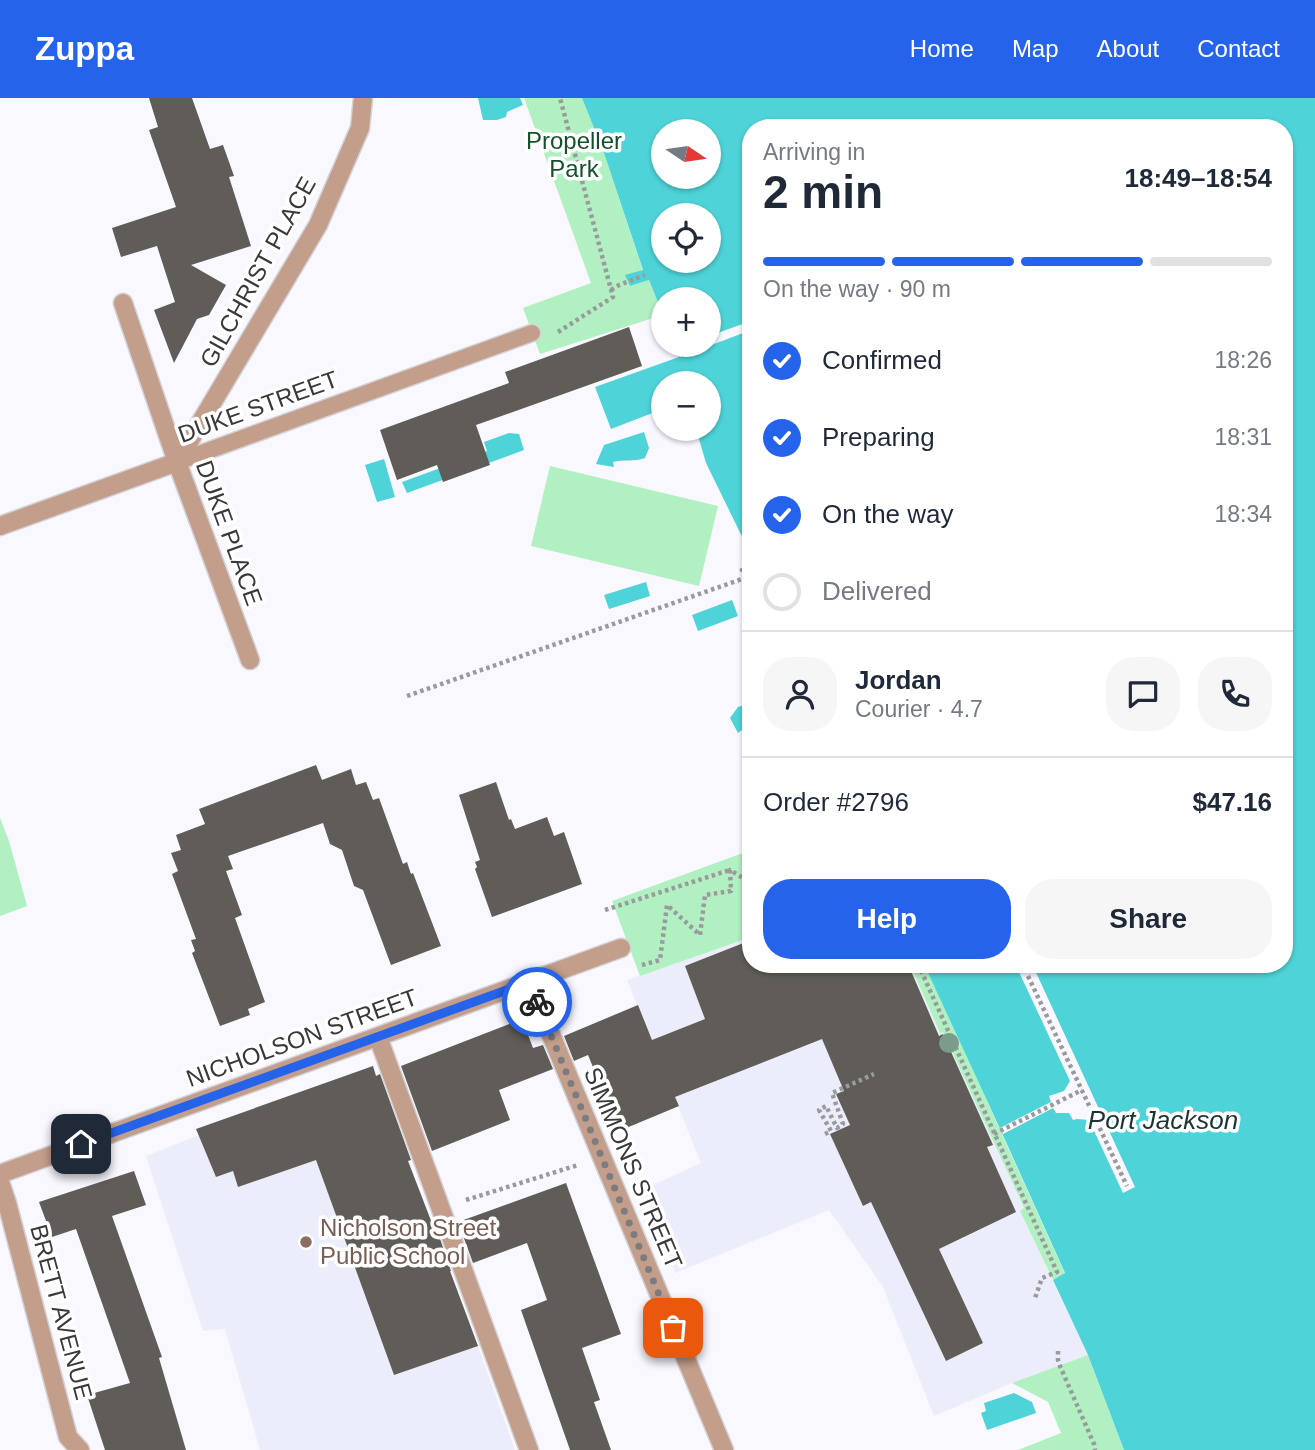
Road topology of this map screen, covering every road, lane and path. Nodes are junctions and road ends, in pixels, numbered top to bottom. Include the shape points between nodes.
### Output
1 (363, 98) edge
2 (560, 98) edge
3 (645, 275) dead end
4 (611, 290) junction
5 (123, 303) dead end
6 (532, 333) dead end
7 (549, 338) dead end
8 (177, 462) junction
9 (0, 526) edge
10 (742, 579) edge
11 (250, 660) dead end
12 (407, 696) dead end
13 (730, 870) junction
14 (742, 877) edge
15 (605, 910) dead end
16 (621, 948) dead end
17 (660, 960) dead end
18 (922, 973) edge
19 (1028, 976) dead end
20 (529, 982) junction
21 (378, 1037) junction
22 (874, 1074) dead end
23 (1082, 1090) junction
24 (825, 1134) dead end
25 (994, 1134) junction
26 (602, 1157) junction
27 (0, 1174) edge
28 (0, 1182) edge
29 (1127, 1186) dead end
30 (441, 1208) junction
31 (1035, 1298) dead end
32 (1058, 1351) dead end
33 (80, 1450) edge
34 (529, 1450) edge
35 (724, 1450) edge
36 (1096, 1450) edge

1 - 8 street, GILCHRIST PLACE via 360,128 318,225
2 - 4 path
3 - 4 path
4 - 7 path via 612,297
5 - 8 street, DUKE PLACE
6 - 8 lane, DUKE STREET
8 - 9 street, DUKE STREET
8 - 11 street, DUKE PLACE
10 - 12 path
13 - 14 path
13 - 15 path
13 - 17 path via 731,891 705,895 700,935 667,905
16 - 20 street, NICHOLSON STREET
18 - 25 path
19 - 23 path
20 - 21 street, NICHOLSON STREET
20 - 26 street, SIMMONS STREET
21 - 27 street, NICHOLSON STREET
21 - 30 street
22 - 24 path via 832,1093 843,1124 837,1128 826,1106 819,1110 831,1131
23 - 25 path
23 - 29 path
25 - 31 path via 1057,1272 1041,1278
26 - 30 path
26 - 35 street, SIMMONS STREET
28 - 33 street, BRETT AVENUE via 68,1437
30 - 34 street
32 - 36 path via 1060,1366

